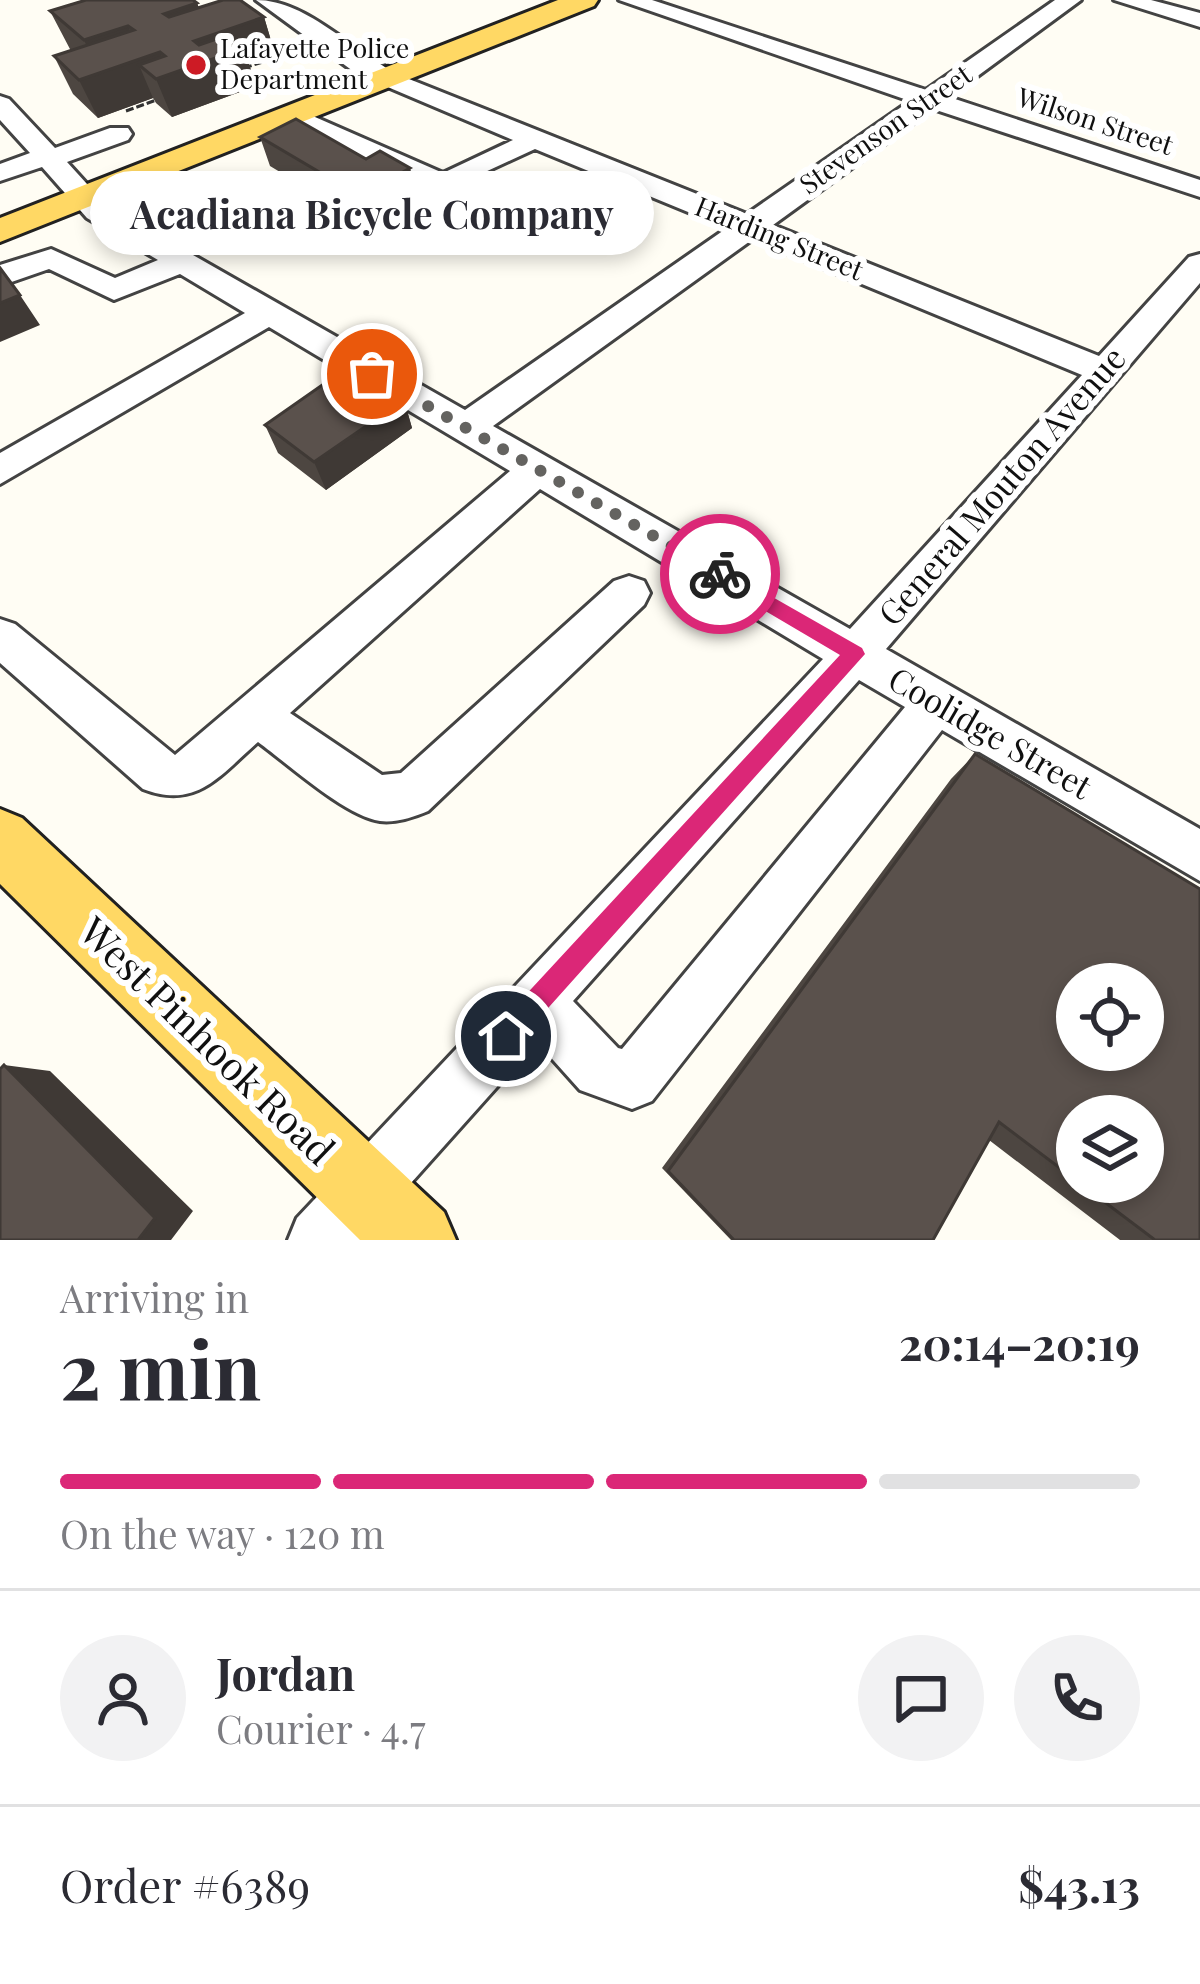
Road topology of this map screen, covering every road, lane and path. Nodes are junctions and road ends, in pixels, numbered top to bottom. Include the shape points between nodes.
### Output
1 (267, 0) edge
2 (584, 0) edge
3 (630, 0) edge
4 (1070, 0) edge
5 (1126, 0) edge
6 (1200, 20) edge
7 (334, 46) junction
8 (230, 73) edge
9 (386, 78) junction
10 (929, 99) junction
11 (0, 104) edge
12 (290, 116) junction
13 (12, 133) edge
14 (118, 134) dead end
15 (535, 139) junction
16 (49, 157) junction
17 (0, 173) edge
18 (1200, 189) edge
19 (84, 198) junction
20 (750, 227) junction
21 (0, 231) edge
22 (182, 262) junction
23 (1200, 264) edge
24 (3, 270) edge
25 (268, 313) junction
26 (1104, 371) junction
27 (468, 426) junction
28 (538, 468) junction
29 (0, 470) edge
30 (629, 593) dead end
31 (0, 637) edge
32 (855, 654) junction
33 (937, 702) junction
34 (255, 714) junction
35 (0, 840) edge
36 (1200, 856) edge
37 (537, 1002) junction
38 (366, 1224) edge

1 - 7 street, Harding Street
2 - 9 main road
3 - 10 street, Wilson Street
4 - 10 street, Stevenson Street
5 - 6 street
7 - 8 path
7 - 9 street, Harding Street
9 - 12 main road
9 - 15 street, Harding Street
10 - 18 street, Wilson Street
10 - 20 street, Stevenson Street
11 - 13 street, Coolidge Street
12 - 15 street via 443,183
12 - 19 main road
13 - 16 street, Coolidge Street
14 - 16 street
15 - 20 street, Harding Street
16 - 17 street
16 - 19 street, Coolidge Street
19 - 21 main road
19 - 22 street, Coolidge Street
20 - 26 street, Harding Street
20 - 27 street, Stevenson Street
22 - 24 street via 114,290 61,259
22 - 25 street, Coolidge Street
23 - 26 street, General Mouton Avenue
25 - 27 street, Coolidge Street
25 - 29 street
26 - 32 street, General Mouton Avenue
27 - 28 street, Coolidge Street
28 - 32 street, Coolidge Street
28 - 34 street
30 - 34 street via 411,795 367,792
31 - 34 street via 160,773 192,770
32 - 33 street, Coolidge Street
32 - 37 street, General Mouton Avenue
33 - 36 street, Coolidge Street
33 - 37 street via 632,1081 599,1070
35 - 38 main road, West Pinhook Road
37 - 38 street, General Mouton Avenue

